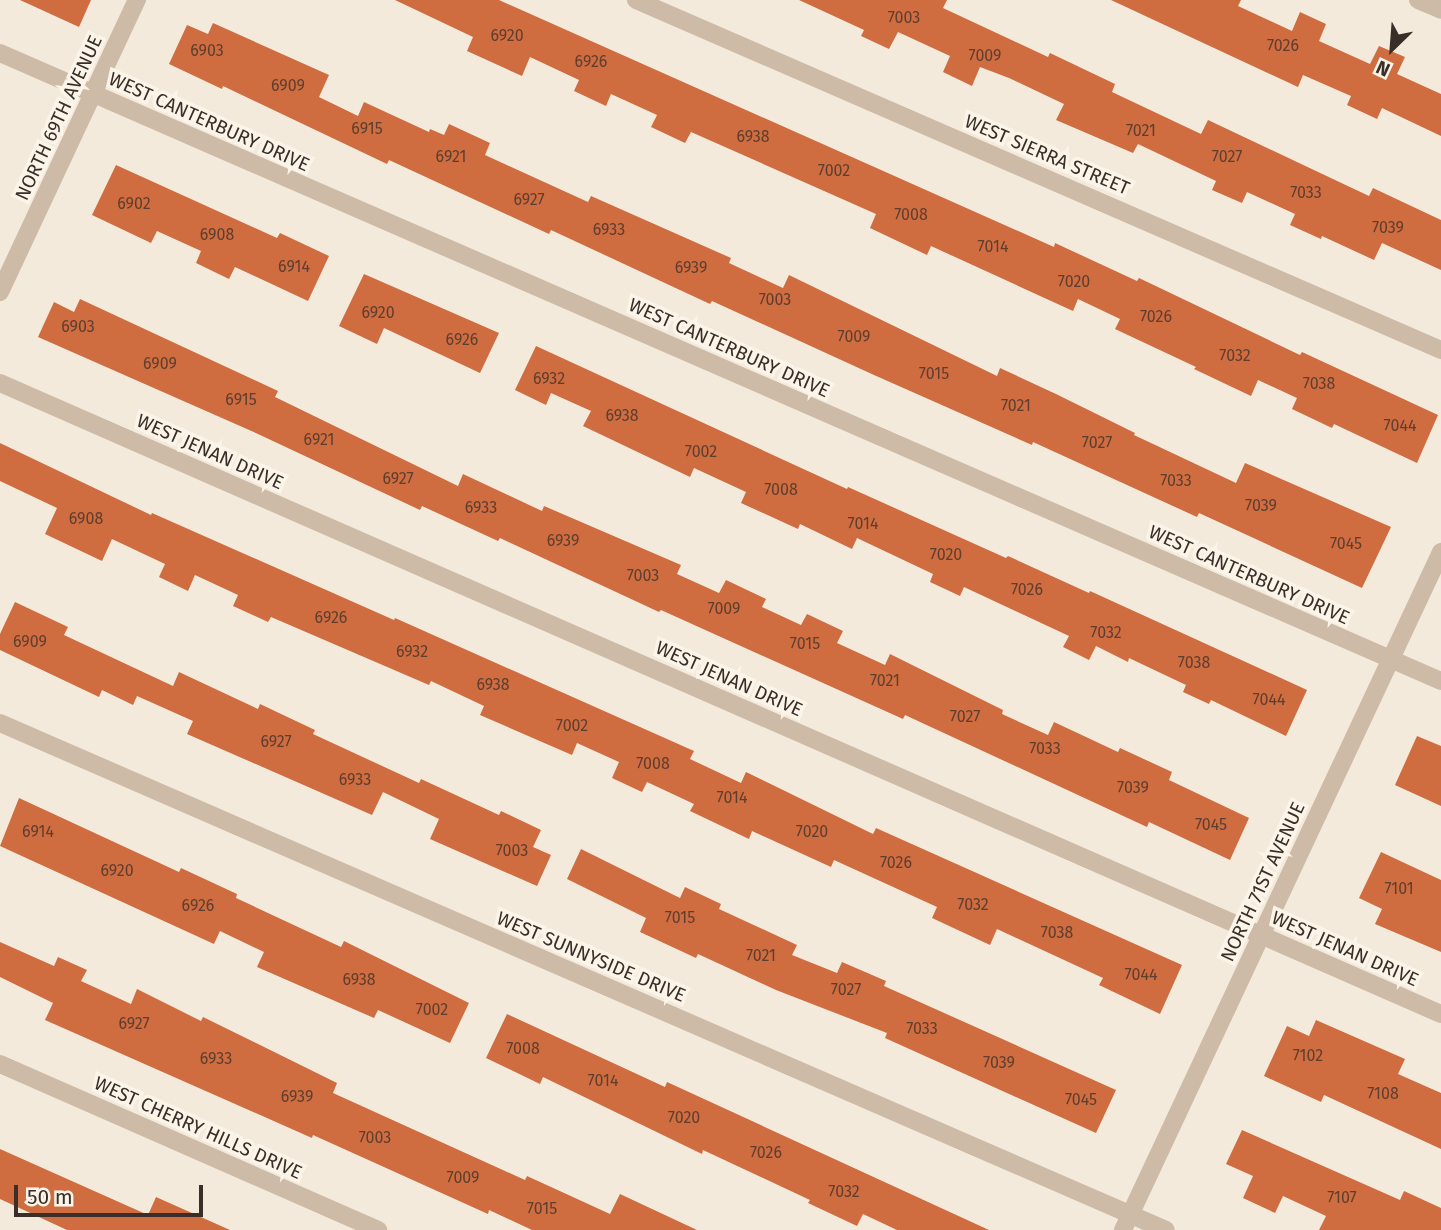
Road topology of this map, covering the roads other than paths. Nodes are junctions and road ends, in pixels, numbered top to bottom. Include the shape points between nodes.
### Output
1 (137, 0) edge
2 (636, 0) edge
3 (1418, 0) edge
4 (1441, 10) edge
5 (0, 53) edge
6 (94, 94) junction
7 (0, 292) edge
8 (1441, 350) edge
9 (0, 383) edge
10 (1441, 552) edge
11 (1391, 660) junction
12 (1441, 681) edge
13 (0, 723) edge
14 (1261, 935) junction
15 (1441, 1014) edge
16 (0, 1064) edge
17 (1127, 1222) edge
18 (378, 1230) edge
19 (1166, 1230) edge

1 - 6 street, NORTH 69TH AVENUE
2 - 8 street, WEST SIERRA STREET
3 - 4 street
5 - 6 street, WEST CANTERBURY DRIVE
6 - 7 street, NORTH 69TH AVENUE
6 - 11 street, WEST CANTERBURY DRIVE
9 - 14 street, WEST JENAN DRIVE
10 - 11 street, NORTH 71ST AVENUE
11 - 12 street, WEST CANTERBURY DRIVE
11 - 14 street, NORTH 71ST AVENUE
13 - 17 street, WEST SUNNYSIDE DRIVE
14 - 15 street, WEST JENAN DRIVE
14 - 17 street, NORTH 71ST AVENUE
16 - 18 street, WEST CHERRY HILLS DRIVE
17 - 19 street, WEST SUNNYSIDE DRIVE

